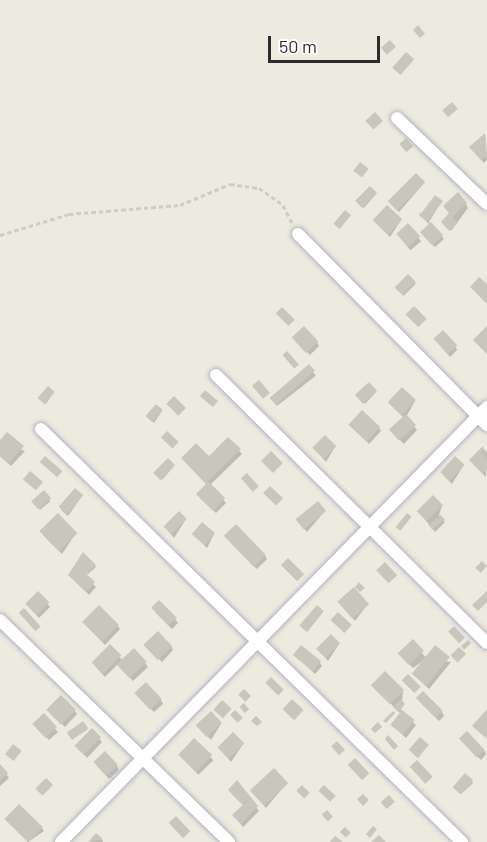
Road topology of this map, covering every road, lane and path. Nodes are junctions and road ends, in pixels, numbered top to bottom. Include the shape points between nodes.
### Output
1 (397, 118) dead end
2 (487, 204) edge
3 (298, 234) joint
4 (0, 235) edge
5 (216, 375) dead end
6 (487, 407) edge
7 (482, 421) edge
8 (42, 429) dead end
9 (367, 528) junction
10 (0, 620) edge
11 (256, 640) junction
12 (487, 643) edge
13 (142, 757) junction
14 (61, 842) edge
15 (229, 842) edge
16 (462, 842) edge

1 - 2 street
3 - 4 path via 283,205 259,188 230,184 180,205 69,214
3 - 7 street
5 - 9 street
6 - 7 street
7 - 9 street
8 - 11 street
9 - 11 street
9 - 12 street
10 - 13 street
11 - 13 street
11 - 16 street
13 - 14 street
13 - 15 street

